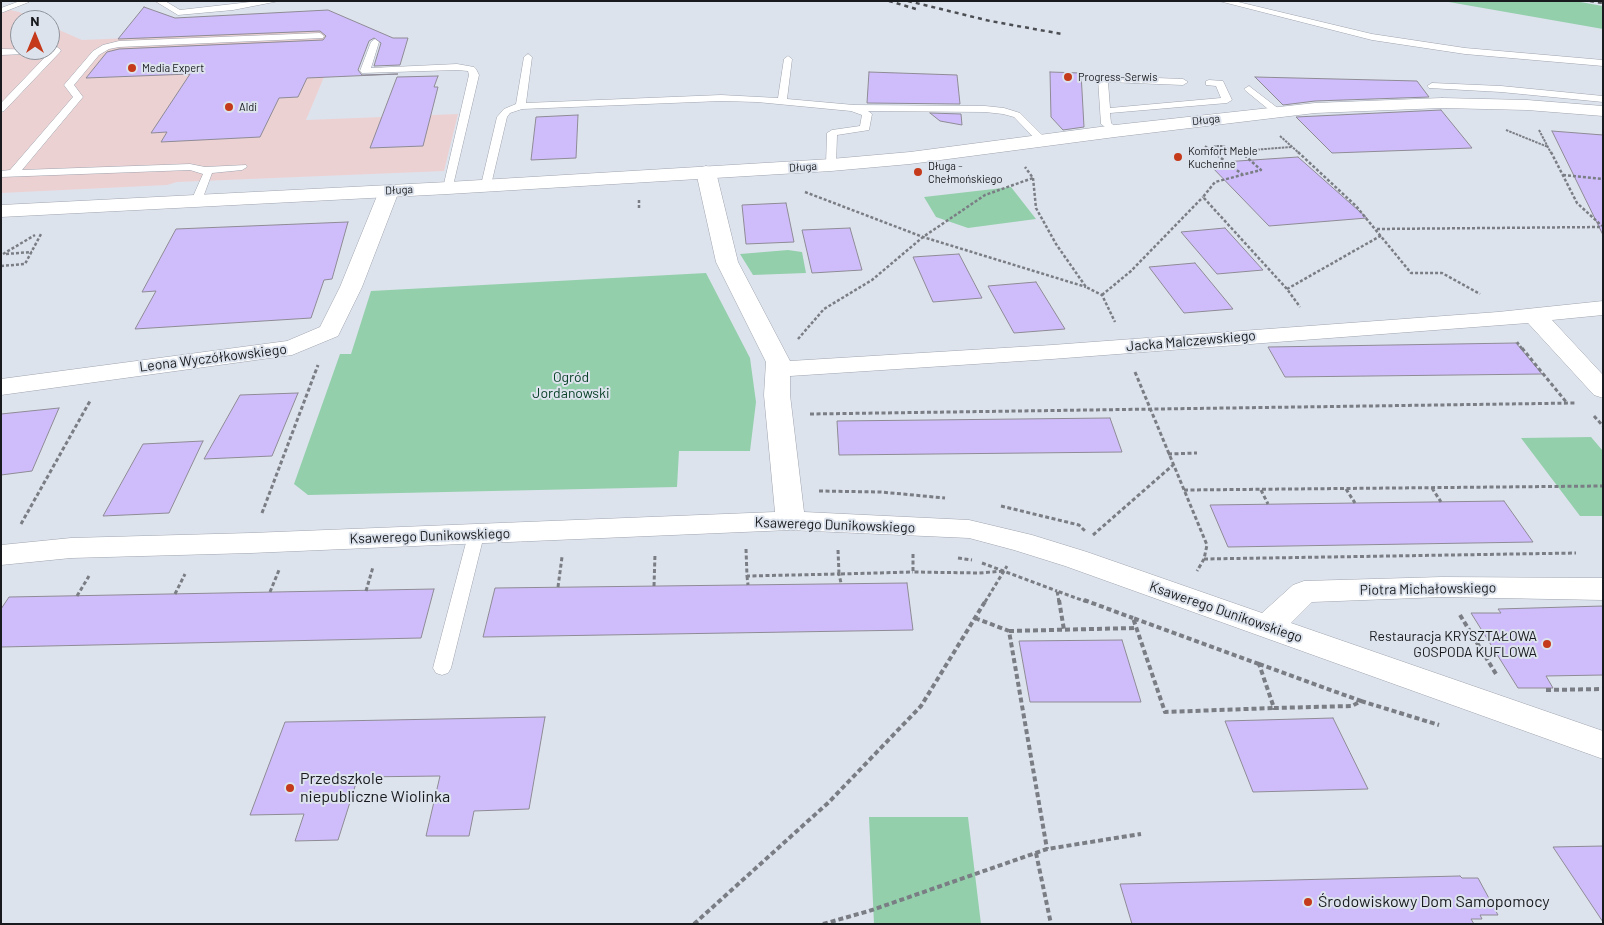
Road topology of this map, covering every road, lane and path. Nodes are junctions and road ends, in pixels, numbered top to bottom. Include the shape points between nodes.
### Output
1 (23, 1) edge
2 (159, 1) edge
3 (275, 1) edge
4 (1223, 1) edge
5 (1, 11) edge
6 (320, 36) dead end
7 (375, 42) dead end
8 (1, 52) edge
9 (528, 57) dead end
10 (788, 59) dead end
11 (1603, 62) edge
12 (1183, 82) dead end
13 (1208, 83) dead end
14 (1432, 86) dead end
15 (1480, 88) junction
16 (1249, 89) dead end
17 (1603, 99) edge
18 (782, 100) junction
19 (1492, 104) junction
20 (521, 106) junction
21 (853, 108) junction
22 (1, 109) edge
23 (1105, 111) junction
24 (1276, 111) junction
25 (1603, 111) edge
26 (1538, 126) dead end
27 (1504, 129) dead end
28 (1115, 131) junction
29 (1278, 134) dead end
30 (1044, 142) junction
31 (1219, 146) dead end
32 (1208, 147) dead end
33 (1291, 147) junction
34 (1549, 148) junction
35 (1240, 151) junction
36 (831, 165) junction
37 (242, 167) dead end
38 (205, 170) junction
39 (706, 172) junction
40 (1028, 172) dead end
41 (14, 173) junction
42 (1, 174) edge
43 (1242, 174) junction
44 (1563, 175) junction
45 (1032, 178) junction
46 (1603, 179) edge
47 (486, 185) junction
48 (448, 188) junction
49 (389, 191) junction
50 (802, 191) dead end
51 (1203, 198) junction
52 (197, 201) junction
53 (1, 211) edge
54 (1602, 227) edge
55 (1376, 229) junction
56 (1382, 235) junction
57 (923, 237) junction
58 (32, 252) junction
59 (1, 266) edge
60 (1086, 287) junction
61 (1287, 289) junction
62 (1102, 295) junction
63 (1293, 298) dead end
64 (1487, 298) dead end
65 (1603, 308) edge
66 (1534, 315) junction
67 (1498, 319) junction
68 (1121, 335) junction
69 (778, 366) junction
70 (315, 372) dead end
71 (1, 386) edge
72 (1603, 390) edge
73 (92, 398) dead end
74 (1149, 409) junction
75 (804, 414) dead end
76 (1197, 453) dead end
77 (1168, 454) junction
78 (1173, 465) junction
79 (1603, 486) edge
80 (811, 488) dead end
81 (1432, 488) junction
82 (1346, 489) junction
83 (1184, 490) junction
84 (1261, 490) junction
85 (946, 498) dead end
86 (1441, 502) dead end
87 (1355, 503) dead end
88 (1268, 504) dead end
89 (998, 505) dead end
90 (790, 521) junction
91 (476, 535) junction
92 (1092, 536) junction
93 (1100, 539) dead end
94 (1022, 542) junction
95 (251, 543) junction
96 (838, 546) dead end
97 (755, 548) dead end
98 (655, 551) dead end
99 (904, 551) dead end
100 (912, 552) junction
101 (921, 553) dead end
102 (1576, 553) dead end
103 (3, 554) edge
104 (562, 554) dead end
105 (956, 558) dead end
106 (1204, 559) junction
107 (1199, 567) dead end
108 (1005, 571) junction
109 (913, 572) junction
110 (839, 574) junction
111 (747, 576) junction
112 (841, 583) dead end
113 (748, 585) dead end
114 (654, 586) dead end
115 (558, 588) dead end
116 (1442, 588) junction
117 (1603, 589) edge
118 (1057, 591) junction
119 (975, 618) junction
120 (1134, 618) junction
121 (1267, 626) junction
122 (1136, 628) junction
123 (1064, 630) junction
124 (1009, 631) junction
125 (1259, 664) junction
126 (442, 668) dead end
127 (1497, 675) dead end
128 (1603, 689) edge
129 (1536, 690) dead end
130 (1361, 701) junction
131 (1274, 708) junction
132 (1439, 725) dead end
133 (1603, 745) edge
134 (1141, 834) dead end
135 (1047, 849) junction
136 (1036, 853) junction
137 (694, 924) edge
138 (823, 924) edge
139 (1051, 924) edge

1 - 5 lane
2 - 3 lane via 178,12
4 - 11 lane via 1372,37 1465,51
6 - 41 lane via 106,47 96,53 69,85 78,96
7 - 48 lane via 365,71 457,67 471,69 474,75
8 - 22 lane via 57,50
9 - 20 lane
10 - 18 lane
12 - 23 lane via 1102,79
13 - 23 lane via 1220,83 1227,100
14 - 15 lane
15 - 17 lane
15 - 19 lane
16 - 24 lane
18 - 20 lane via 721,98
18 - 21 lane
19 - 24 street, Długa via 1377,104
19 - 25 street, Długa
20 - 47 lane via 507,111 502,117
21 - 30 lane via 1004,111 1017,115
21 - 36 lane via 867,114 865,128 832,133
23 - 28 lane via 1106,124
24 - 28 street, Długa
26 - 34 path
27 - 34 path
28 - 30 street, Długa
29 - 33 path
30 - 36 street, Długa
31 - 35 path
32 - 43 path
33 - 35 path
33 - 55 path via 1356,206
34 - 44 path
35 - 43 path via 1261,170
36 - 39 street, Długa
37 - 38 lane
38 - 41 lane via 162,166
38 - 52 lane via 207,179
39 - 47 street, Długa
39 - 69 street via 727,262
40 - 45 path
41 - 42 lane
43 - 51 path via 1215,182
44 - 46 path
44 - 54 path via 1577,203
45 - 57 path via 986,195
45 - 60 path via 1036,208
47 - 48 street, Długa
48 - 49 street, Długa
49 - 52 street, Długa
49 - 71 street, Leona Wyczółkowskiego via 330,331 292,348
50 - 57 path
51 - 61 path
51 - 62 path via 1131,271
52 - 53 street, Długa
54 - 55 path
55 - 56 path
56 - 61 path
56 - 64 path via 1411,273 1442,273
57 - 60 path
57 - 69 path via 872,280 824,309
58 - 58 path via 42,231 3,254 12,254
58 - 59 path via 25,264
60 - 62 path
61 - 63 path
62 - 68 path
65 - 66 street, Jacka Malczewskiego
66 - 67 street, Jacka Malczewskiego
66 - 72 street
67 - 68 street, Jacka Malczewskiego via 1344,329
67 - 74 path via 1567,403
68 - 69 street, Jacka Malczewskiego
68 - 74 path
69 - 90 street via 776,395
70 - 95 path
73 - 103 path
74 - 75 path
74 - 77 path
76 - 77 path
77 - 78 path
78 - 83 path
78 - 92 path
79 - 81 path
80 - 85 path
81 - 82 path
81 - 86 path
82 - 84 path
82 - 87 path
83 - 84 path
83 - 106 path via 1207,546
84 - 88 path
89 - 92 path via 1079,525
90 - 91 street, Ksawerego Dunikowskiego
90 - 94 street, Ksawerego Dunikowskiego via 969,530
91 - 95 street, Ksawerego Dunikowskiego
91 - 126 lane
92 - 93 path
94 - 108 path
94 - 121 street, Ksawerego Dunikowskiego
95 - 103 street, Ksawerego Dunikowskiego via 71,548
96 - 110 path
97 - 111 path via 746,548
98 - 114 path
99 - 100 path
100 - 101 path
100 - 109 path
102 - 106 path
104 - 115 path
105 - 108 path
106 - 107 path
108 - 109 path
108 - 118 path
108 - 119 path
109 - 110 path
110 - 111 path
110 - 112 path
111 - 113 path
116 - 117 street, Piotra Michałowskiego
116 - 121 street, Piotra Michałowskiego via 1304,592
116 - 127 path
118 - 120 path
118 - 123 path
119 - 124 path
119 - 137 path via 921,706 829,802
120 - 122 path
120 - 125 path
121 - 133 street, Ksawerego Dunikowskiego
122 - 123 path
122 - 131 path via 1165,712
123 - 124 path
124 - 135 path
125 - 130 path
125 - 131 path
128 - 129 path
130 - 131 path via 1352,706
130 - 132 path
134 - 135 path
135 - 136 path
136 - 138 path
136 - 139 path

